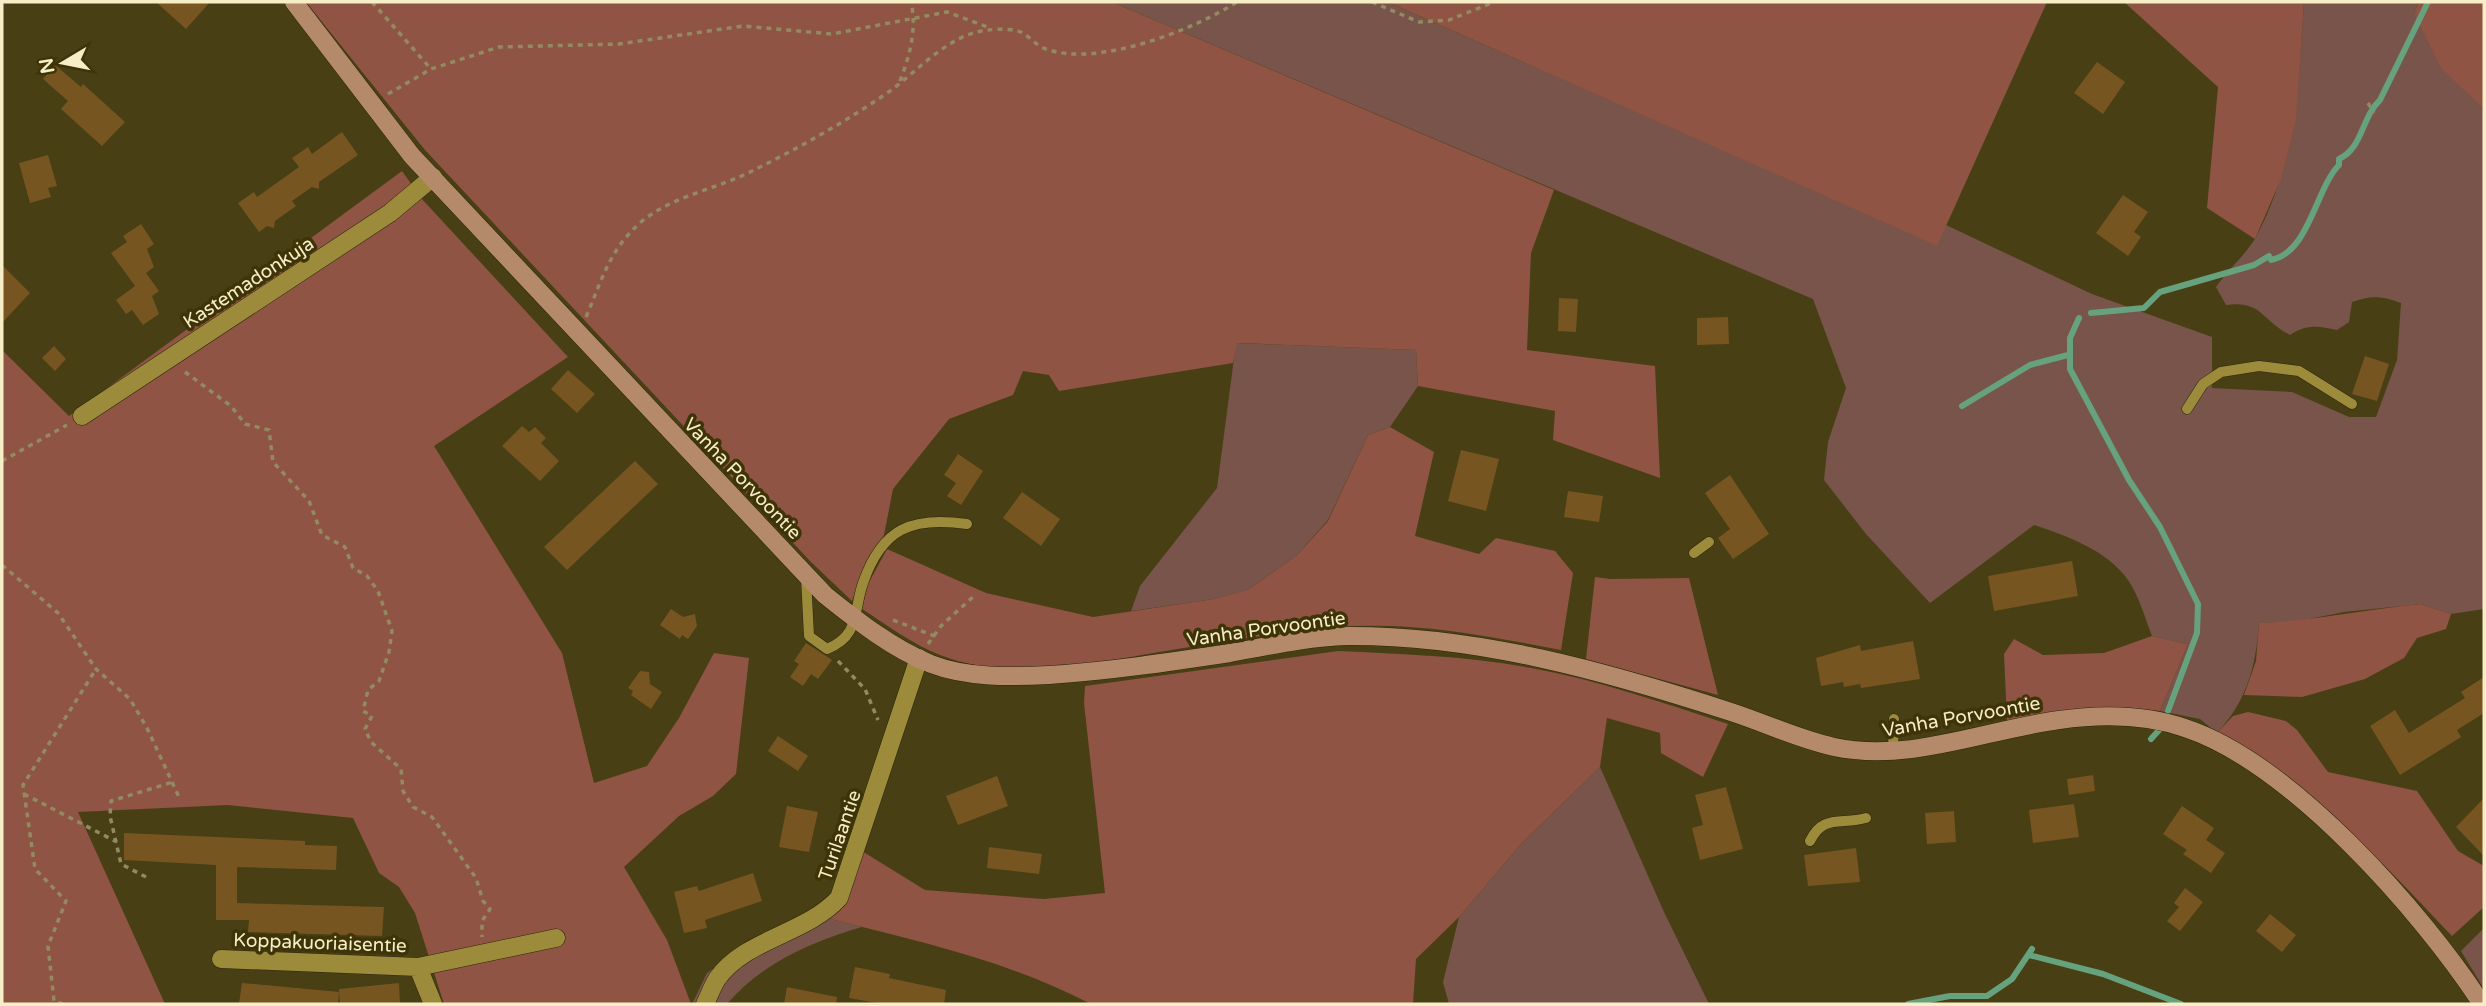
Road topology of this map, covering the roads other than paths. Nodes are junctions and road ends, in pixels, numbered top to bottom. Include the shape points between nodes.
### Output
1 (294, 2) edge
2 (433, 177) junction
3 (2352, 404) dead end
4 (2186, 409) dead end
5 (82, 416) road end
6 (967, 524) dead end
7 (1709, 542) dead end
8 (1694, 553) dead end
9 (806, 574) junction
10 (856, 620) junction
11 (919, 658) junction
12 (1894, 719) dead end
13 (1893, 751) junction
14 (1866, 818) dead end
15 (1810, 841) dead end
16 (556, 939) dead end
17 (221, 959) dead end
18 (418, 967) junction
19 (432, 1004) edge
20 (705, 1004) edge
21 (2482, 1004) edge

1 - 2 street, Vanha Porvoontie
2 - 5 street, Kastemadonkuja via 390,213
2 - 9 street, Vanha Porvoontie
3 - 4 lane via 2299,371 2259,366 2221,372 2203,384
6 - 10 lane via 933,519 906,526 882,547 863,582
7 - 8 lane
9 - 10 street, Vanha Porvoontie
9 - 10 lane via 809,636 827,649 842,643
10 - 11 street, Vanha Porvoontie
11 - 13 street, Vanha Porvoontie via 970,673 1018,677 1156,665 1339,636 1430,639 1571,665 1839,748
11 - 20 street, Turilaantie via 839,898 825,914 733,962 716,980
12 - 13 lane
13 - 21 street, Vanha Porvoontie via 2093,716 2157,719 2204,735 2297,797 2353,850 2437,941
14 - 15 lane via 1827,822 1816,828
16 - 18 street, Koppakuoriaisentie
17 - 18 street, Koppakuoriaisentie
18 - 19 street, Koppakuoriaisentie

